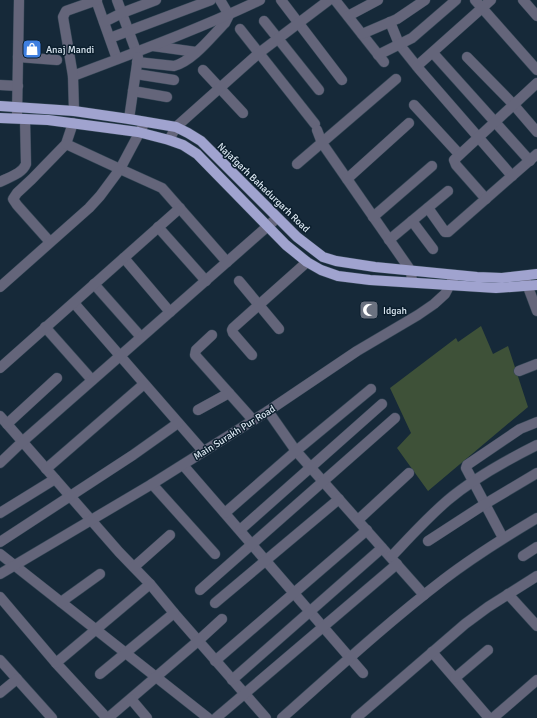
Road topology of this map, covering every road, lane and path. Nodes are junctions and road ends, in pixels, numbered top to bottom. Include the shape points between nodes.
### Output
1 (19, 0) edge
2 (95, 0) edge
3 (117, 0) edge
4 (156, 0) edge
5 (210, 0) edge
6 (220, 0) edge
7 (260, 0) edge
8 (281, 0) edge
9 (329, 0) edge
10 (335, 0) edge
11 (378, 0) edge
12 (425, 0) edge
13 (456, 0) edge
14 (475, 0) edge
15 (491, 0) edge
16 (523, 0) edge
17 (71, 4) edge
18 (482, 8) junction
19 (122, 13) junction
20 (229, 15) junction
21 (348, 16) junction
22 (537, 16) edge
23 (264, 21) dead end
24 (104, 22) junction
25 (390, 22) junction
26 (299, 23) junction
27 (240, 29) dead end
28 (129, 31) junction
29 (362, 34) junction
30 (110, 38) junction
31 (278, 38) junction
32 (399, 44) junction
33 (153, 46) junction
34 (138, 51) junction
35 (196, 52) junction
36 (433, 52) junction
37 (260, 53) junction
38 (18, 57) junction
39 (467, 57) dead end
40 (117, 59) junction
41 (57, 60) dead end
42 (137, 62) junction
43 (417, 66) junction
44 (203, 70) dead end
45 (537, 70) edge
46 (136, 74) junction
47 (72, 76) junction
48 (396, 79) dead end
49 (174, 80) dead end
50 (342, 80) dead end
51 (537, 83) edge
52 (0, 85) edge
53 (18, 86) junction
54 (220, 88) junction
55 (319, 90) dead end
56 (133, 91) junction
57 (168, 97) dead end
58 (513, 104) junction
59 (414, 105) dead end
60 (0, 106) edge
61 (17, 106) junction
62 (74, 111) junction
63 (243, 113) dead end
64 (0, 118) edge
65 (129, 118) junction
66 (21, 119) junction
67 (145, 122) junction
68 (494, 122) junction
69 (74, 123) junction
70 (409, 123) dead end
71 (176, 127) junction
72 (138, 132) junction
73 (537, 132) edge
74 (478, 137) junction
75 (169, 140) junction
76 (322, 143) junction
77 (66, 144) junction
78 (459, 154) junction
79 (533, 157) edge
80 (296, 164) dead end
81 (432, 166) dead end
82 (120, 169) junction
83 (512, 176) junction
84 (347, 179) junction
85 (0, 182) edge
86 (448, 191) dead end
87 (486, 199) junction
88 (180, 208) junction
89 (428, 208) junction
90 (372, 217) junction
91 (277, 218) junction
92 (412, 221) junction
93 (158, 227) junction
94 (267, 227) junction
95 (388, 240) junction
96 (50, 242) junction
97 (433, 249) dead end
98 (124, 258) junction
99 (227, 262) junction
100 (307, 262) junction
101 (411, 271) junction
102 (537, 274) edge
103 (455, 275) junction
104 (524, 276) junction
105 (206, 281) junction
106 (239, 281) dead end
107 (412, 282) junction
108 (94, 284) junction
109 (450, 285) junction
110 (532, 286) edge
111 (0, 287) edge
112 (74, 302) junction
113 (259, 305) junction
114 (537, 311) edge
115 (170, 312) junction
116 (45, 327) junction
117 (279, 329) dead end
118 (212, 335) dead end
119 (141, 337) junction
120 (252, 355) dead end
121 (120, 356) junction
122 (537, 364) edge
123 (0, 366) edge
124 (520, 371) dead end
125 (57, 378) dead end
126 (92, 380) junction
127 (144, 384) junction
128 (371, 389) dead end
129 (229, 393) junction
130 (382, 404) dead end
131 (198, 410) dead end
132 (268, 411) junction
133 (394, 418) dead end
134 (3, 420) edge
135 (253, 420) junction
136 (537, 422) edge
137 (178, 423) junction
138 (22, 442) junction
139 (537, 445) edge
140 (203, 451) junction
141 (296, 451) junction
142 (0, 463) edge
143 (183, 465) junction
144 (311, 468) junction
145 (46, 469) junction
146 (537, 473) edge
147 (409, 474) dead end
148 (55, 479) junction
149 (323, 481) junction
150 (473, 483) junction
151 (152, 484) junction
152 (70, 496) junction
153 (339, 499) junction
154 (485, 504) junction
155 (0, 513) edge
156 (225, 513) junction
157 (537, 518) edge
158 (90, 520) junction
159 (358, 520) junction
160 (240, 530) junction
161 (367, 530) junction
162 (170, 535) dead end
163 (503, 538) junction
164 (0, 542) edge
165 (428, 542) dead end
166 (252, 544) junction
167 (537, 547) edge
168 (382, 548) junction
169 (0, 554) edge
170 (215, 554) dead end
171 (523, 556) dead end
172 (266, 561) junction
173 (394, 561) junction
174 (14, 566) junction
175 (134, 567) junction
176 (0, 574) edge
177 (100, 574) dead end
178 (537, 576) edge
179 (150, 584) junction
180 (200, 590) dead end
181 (294, 593) junction
182 (508, 594) junction
183 (424, 595) junction
184 (0, 597) edge
185 (61, 602) junction
186 (216, 603) dead end
187 (310, 612) junction
188 (174, 613) junction
189 (222, 618) dead end
190 (537, 626) edge
191 (324, 627) junction
192 (97, 630) junction
193 (198, 641) junction
194 (488, 650) dead end
195 (432, 652) junction
196 (126, 653) junction
197 (350, 658) junction
198 (0, 660) edge
199 (215, 661) junction
200 (56, 663) junction
201 (364, 673) dead end
202 (100, 674) dead end
203 (157, 677) junction
204 (455, 678) junction
205 (17, 679) junction
206 (232, 680) junction
207 (537, 680) edge
208 (0, 693) edge
209 (245, 694) junction
210 (130, 699) junction
211 (52, 718) edge
212 (107, 718) edge
213 (148, 718) edge
214 (208, 718) edge
215 (216, 718) edge
216 (266, 718) edge
217 (282, 718) edge
218 (356, 718) edge
219 (489, 718) edge
220 (493, 718) edge

1 - 38 street
2 - 17 street
2 - 24 street
3 - 19 street
4 - 19 street
5 - 28 street
6 - 20 street
7 - 20 street
8 - 26 street
9 - 26 street
10 - 21 street
11 - 21 street
12 - 25 street
13 - 32 street via 412,38
14 - 18 street
15 - 18 street
16 - 22 street
17 - 47 street via 63,17
18 - 36 street
18 - 45 street
19 - 24 street
19 - 28 street
20 - 33 street
20 - 35 street via 225,23
21 - 29 street
23 - 31 street
24 - 30 street
25 - 29 street
25 - 32 street
26 - 31 street
26 - 50 street
27 - 37 street
28 - 30 street
28 - 34 street
29 - 32 street via 381,59
30 - 40 street
31 - 37 street
31 - 55 street
32 - 43 street
33 - 34 street
33 - 35 street
34 - 40 street
34 - 42 street
35 - 42 street via 180,65
36 - 43 street
36 - 68 street
37 - 54 street
37 - 76 street via 316,127
38 - 41 street
38 - 53 street
39 - 58 street
40 - 47 street
42 - 46 street
43 - 74 street
44 - 54 street
46 - 49 street
46 - 56 street
47 - 62 street
48 - 76 street
51 - 58 street
52 - 53 street
53 - 61 street
54 - 63 street
54 - 71 street
56 - 57 street
56 - 65 street
58 - 68 street
58 - 73 street
59 - 78 street
60 - 61 main road, Najafgarh Bahadurgarh Road
61 - 62 main road, Najafgarh Bahadurgarh Road
61 - 66 street
62 - 65 main road, Najafgarh Bahadurgarh Road
64 - 66 main road
65 - 67 main road, Najafgarh Bahadurgarh Road
66 - 69 main road
66 - 85 street via 26,164 22,171
67 - 71 main road, Najafgarh Bahadurgarh Road
67 - 72 street
68 - 74 street
68 - 79 street
69 - 72 main road
69 - 77 street
70 - 84 street
71 - 75 street
71 - 91 main road, Najafgarh Bahadurgarh Road via 201,141
72 - 75 main road
72 - 82 street
74 - 78 street
74 - 83 street
75 - 94 main road via 197,154
76 - 80 street
76 - 84 street
77 - 82 street
77 - 96 street via 13,199
78 - 87 street via 454,162
79 - 83 street
81 - 90 street
82 - 88 street via 162,188
82 - 96 street via 89,208
83 - 87 street
84 - 90 street
86 - 89 street
87 - 89 street via 447,233
88 - 93 street
88 - 99 street
89 - 92 street
90 - 95 street
91 - 94 street
91 - 101 main road, Najafgarh Bahadurgarh Road via 323,256 336,261
92 - 95 street
92 - 97 street
93 - 98 street
93 - 105 street
94 - 99 street
94 - 100 main road
95 - 101 street
96 - 111 street
98 - 108 street
98 - 115 street
99 - 105 street
100 - 107 main road via 338,276
100 - 113 street
101 - 103 main road, Najafgarh Bahadurgarh Road
101 - 107 street
102 - 104 main road, Najafgarh Bahadurgarh Road
103 - 104 main road, Najafgarh Bahadurgarh Road via 502,278
103 - 109 street, Main Surakh Pur Road
104 - 110 street
105 - 115 street
106 - 113 street
107 - 109 main road
108 - 112 street
108 - 119 street
109 - 110 main road via 496,288
109 - 132 street, Main Surakh Pur Road via 445,294 418,316 357,351
110 - 114 street
112 - 116 street
112 - 121 street
113 - 117 street
113 - 120 street via 232,330
115 - 119 street
116 - 123 street
116 - 126 street
118 - 129 street via 196,350 195,355
119 - 121 street
121 - 126 street
121 - 127 street
122 - 124 street
125 - 134 street
126 - 138 street
127 - 137 street
127 - 145 street
128 - 141 street
129 - 131 street
129 - 135 street
130 - 144 street
132 - 135 street, Main Surakh Pur Road
132 - 141 street
133 - 149 street
134 - 138 street
135 - 140 street, Main Surakh Pur Road
136 - 150 street via 520,430 467,465
137 - 140 street
137 - 152 street
138 - 142 street
138 - 145 street
139 - 150 street
140 - 143 street, Main Surakh Pur Road
141 - 144 street
141 - 156 street
143 - 151 street, Main Surakh Pur Road
143 - 156 street
144 - 149 street
144 - 160 street
145 - 148 street
146 - 154 street
147 - 159 street
148 - 152 street
148 - 155 street
149 - 153 street
149 - 166 street
150 - 154 street
150 - 173 street via 447,501 407,539
151 - 158 street, Main Surakh Pur Road
151 - 170 street
152 - 158 street
152 - 164 street
153 - 159 street
153 - 172 street
154 - 163 street
154 - 165 street
156 - 160 street
157 - 163 street
158 - 174 street, Main Surakh Pur Road
158 - 175 street
159 - 161 street
160 - 166 street
161 - 168 street
161 - 181 street
162 - 175 street
163 - 183 street
166 - 172 street
166 - 180 street
167 - 171 street
168 - 173 street
168 - 187 street
169 - 174 street
172 - 181 street
172 - 186 street
173 - 183 street
173 - 191 street
174 - 176 street, Main Surakh Pur Road
174 - 185 street
175 - 179 street
177 - 185 street
178 - 182 street
179 - 188 street
179 - 192 street
181 - 187 street
181 - 199 street
182 - 190 street
182 - 195 street
183 - 197 street
184 - 200 street
185 - 192 street
187 - 191 street
187 - 206 street
188 - 193 street
188 - 196 street
189 - 193 street
191 - 197 street
191 - 209 street
192 - 196 street
192 - 200 street
193 - 199 street
193 - 203 street
194 - 204 street
195 - 204 street
195 - 218 street
196 - 202 street
196 - 203 street
197 - 201 street
197 - 217 street
198 - 205 street
199 - 206 street
200 - 212 street
203 - 210 street
203 - 214 street
204 - 219 street
205 - 208 street
205 - 211 street
206 - 209 street
207 - 220 street
209 - 215 street
209 - 216 street
210 - 212 street
210 - 213 street

